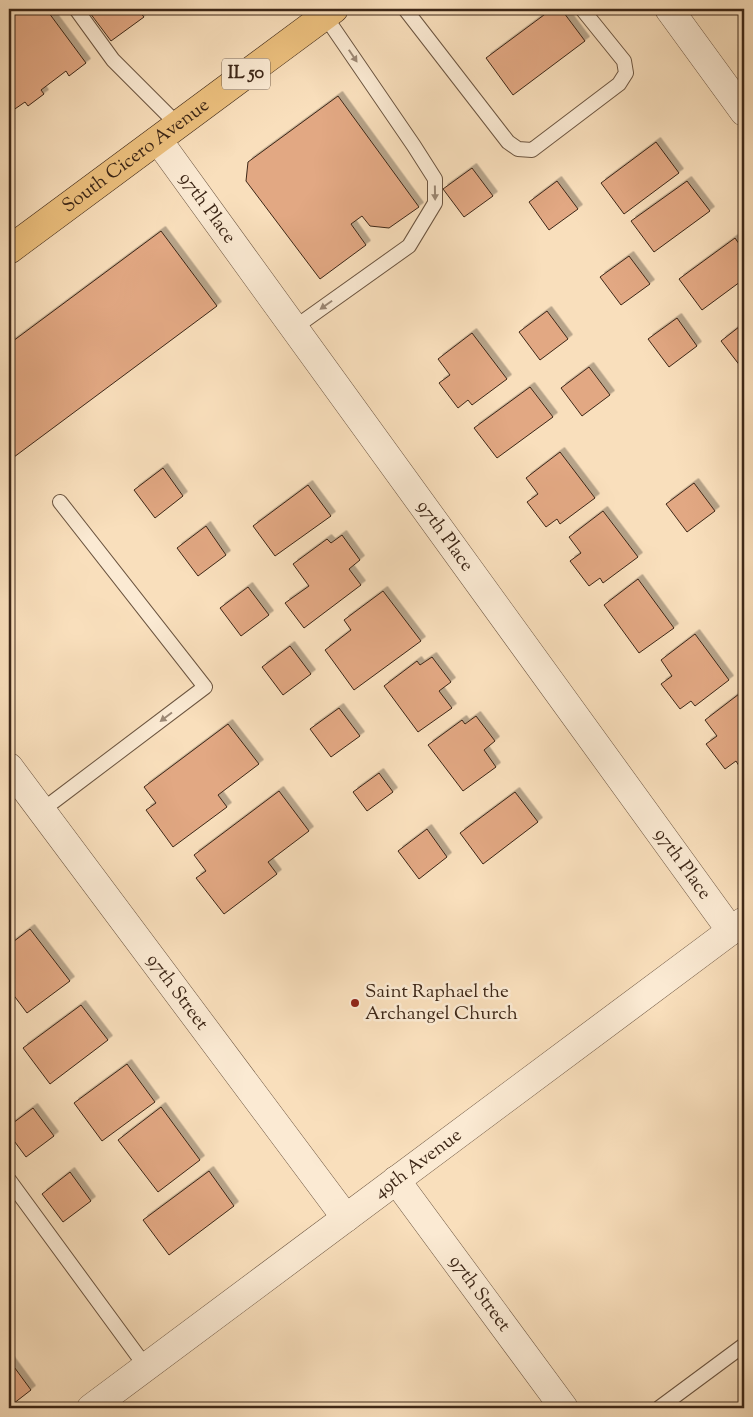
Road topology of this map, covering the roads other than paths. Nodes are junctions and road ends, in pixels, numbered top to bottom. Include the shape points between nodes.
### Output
1 (76, 9) edge
2 (405, 9) edge
3 (582, 9) edge
4 (330, 12) edge
5 (678, 13) edge
6 (744, 112) edge
7 (168, 132) junction
8 (9, 250) edge
9 (294, 328) junction
10 (60, 502) dead end
11 (9, 767) edge
12 (41, 811) junction
13 (738, 926) edge
14 (9, 1180) edge
15 (396, 1180) junction
16 (346, 1218) junction
17 (744, 1345) edge
18 (146, 1367) junction
19 (91, 1408) edge
20 (564, 1408) edge
21 (659, 1408) edge

1 - 7 lane
2 - 3 lane via 508,142 518,149 532,150 619,84 626,73 624,61
4 - 7 main road, South Cicero Avenue / IL 50
4 -> 9 lane via 435,179 435,203 409,246
5 - 6 street
7 - 8 main road, South Cicero Avenue / IL 50
7 - 9 street, 97th Place
9 - 13 street, 97th Place
10 -> 12 lane via 205,687
11 - 12 street, 97th Street
12 - 16 street, 97th Street
13 - 15 street, 49th Avenue
14 - 18 lane
15 - 16 street, 49th Avenue
15 - 20 street, 97th Street
16 - 18 street, 49th Avenue
17 - 21 lane
18 - 19 street, 49th Avenue

